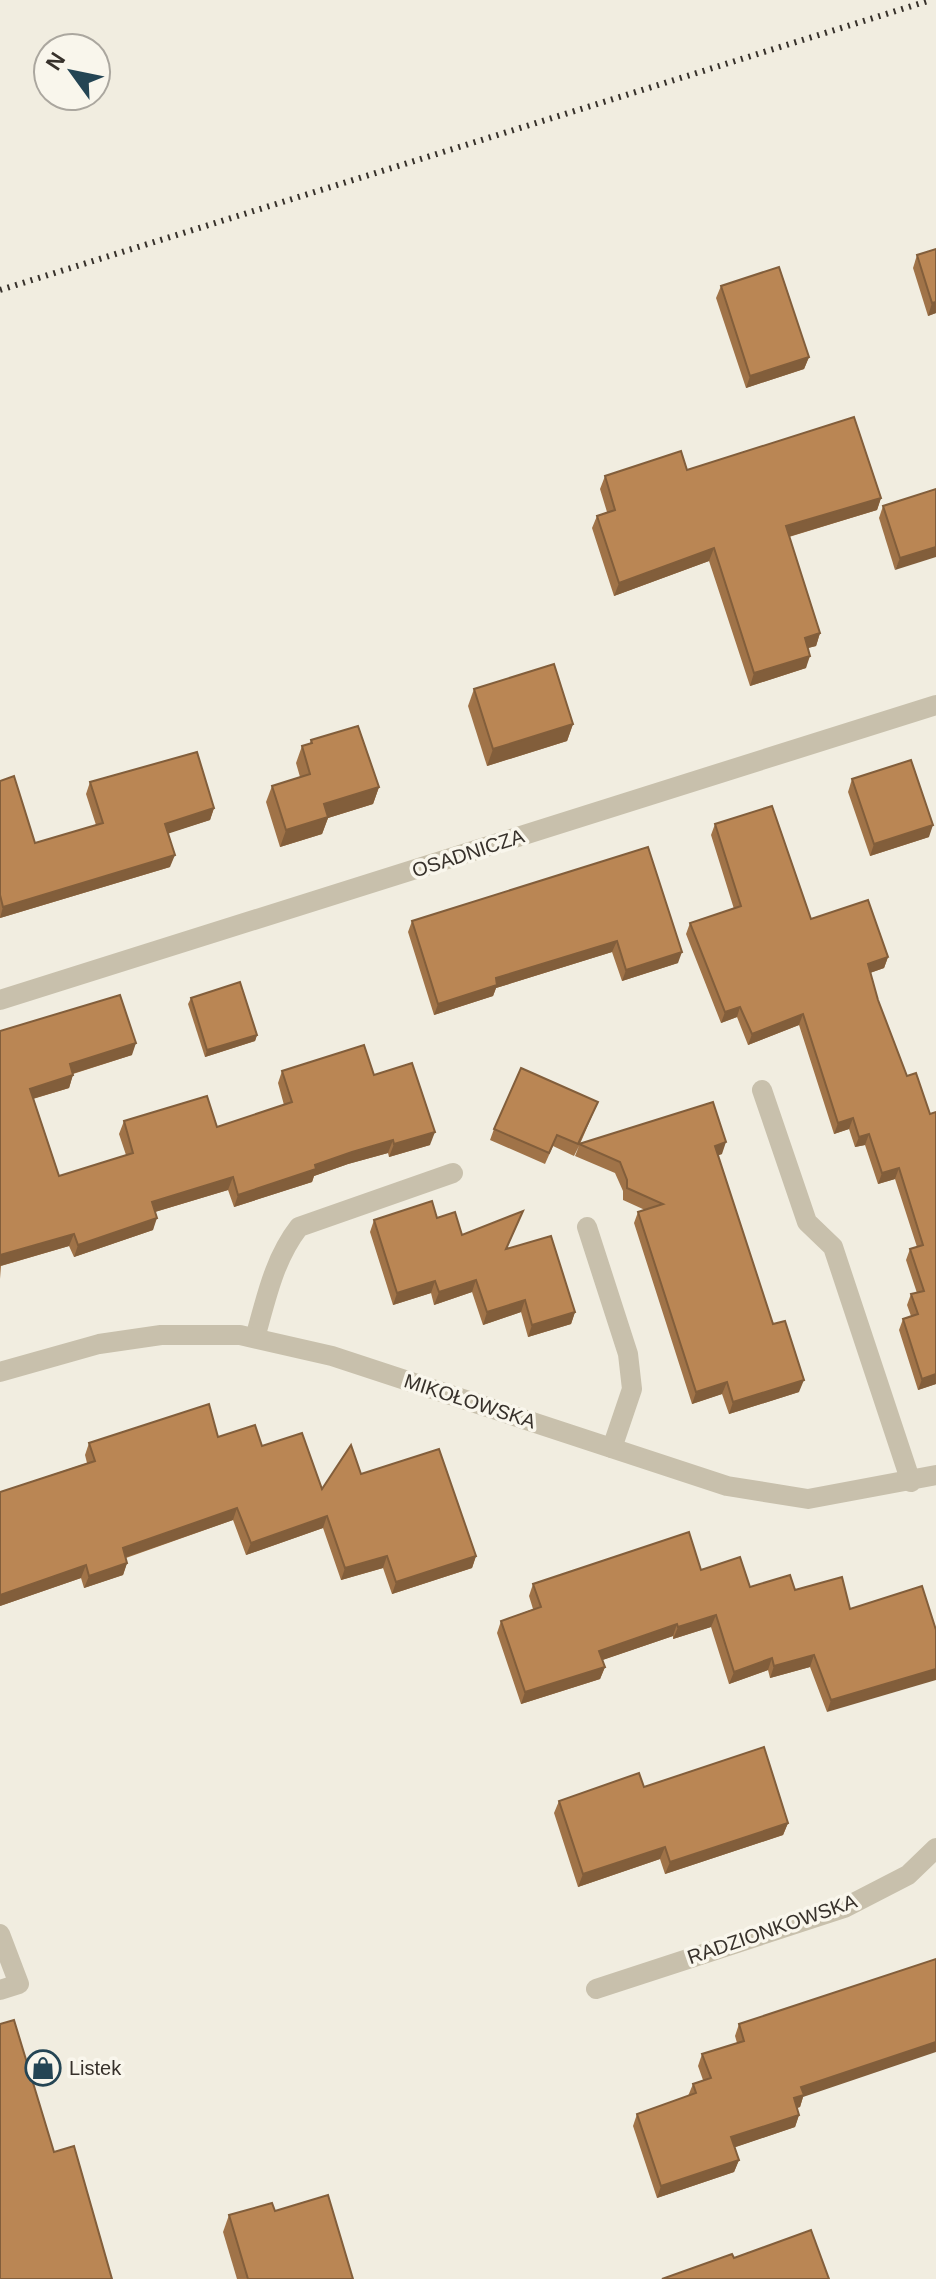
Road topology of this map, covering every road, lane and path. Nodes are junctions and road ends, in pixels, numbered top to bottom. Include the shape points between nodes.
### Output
1 (936, 705) edge
2 (0, 1000) edge
3 (762, 1090) dead end
4 (453, 1173) dead end
5 (587, 1227) dead end
6 (255, 1338) junction
7 (0, 1372) edge
8 (612, 1448) junction
9 (936, 1475) edge
10 (911, 1482) junction
11 (936, 1848) edge
12 (0, 1934) edge
13 (596, 1989) dead end
14 (0, 1990) edge

1 - 2 street, OSADNICZA
3 - 10 street via 807,1222 833,1247
4 - 6 street via 299,1227 272,1276
5 - 8 street via 628,1354 632,1389
6 - 7 street, MIKOŁOWSKA via 161,1335 99,1344
6 - 8 street, MIKOŁOWSKA via 332,1356
8 - 10 street, MIKOŁOWSKA via 727,1486 808,1499
9 - 10 street, MIKOŁOWSKA
11 - 13 street, RADZIONKOWSKA via 908,1875 844,1908
12 - 14 street via 19,1984

